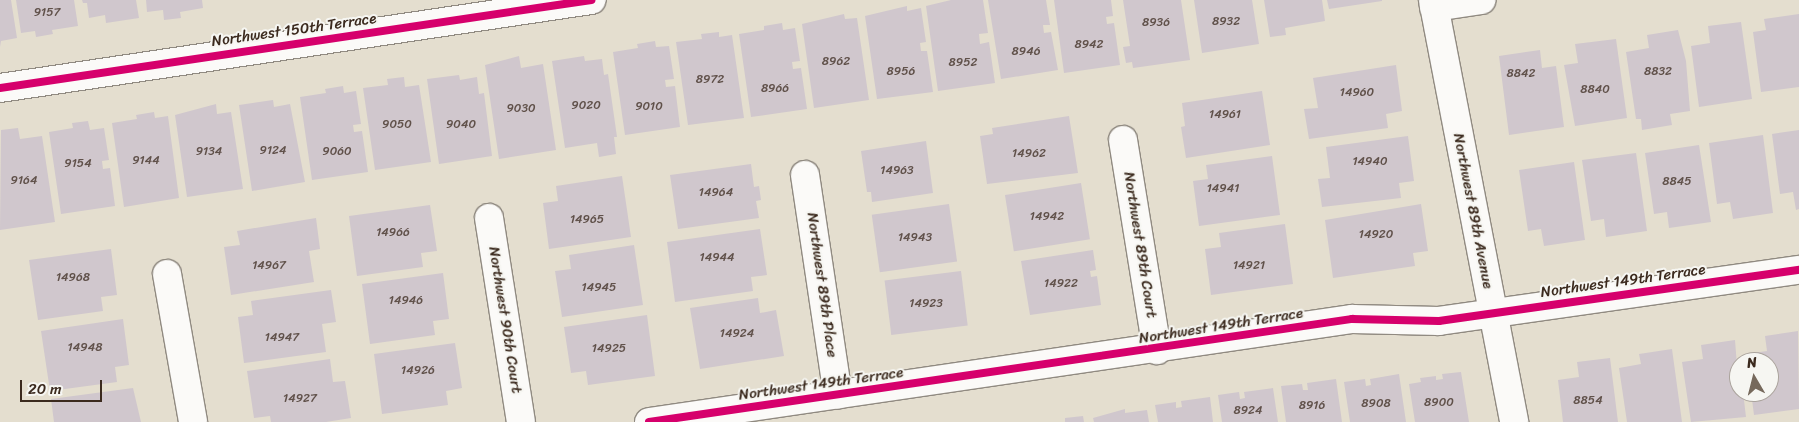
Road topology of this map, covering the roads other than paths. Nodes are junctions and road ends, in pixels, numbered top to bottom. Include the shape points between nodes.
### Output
1 (591, 0) edge
2 (1481, 0) edge
3 (1433, 4) edge
4 (0, 88) edge
5 (1123, 140) dead end
6 (806, 175) dead end
7 (489, 218) dead end
8 (1799, 270) edge
9 (167, 274) dead end
10 (1494, 314) junction
11 (1157, 350) junction
12 (838, 395) junction
13 (192, 422) edge
14 (521, 422) edge
15 (649, 422) edge
16 (1514, 422) edge

1 - 4 street, Northwest 150th Terrace
2 - 3 street
3 - 10 street, Northwest 89th Avenue
5 - 11 street, Northwest 89th Court
6 - 12 street, Northwest 89th Place
7 - 14 street, Northwest 90th Court
8 - 10 street, Northwest 149th Terrace
9 - 13 street
10 - 11 street, Northwest 149th Terrace via 1439,320 1352,319
10 - 16 street, Northwest 89th Avenue
11 - 12 street, Northwest 149th Terrace
12 - 15 street, Northwest 149th Terrace

